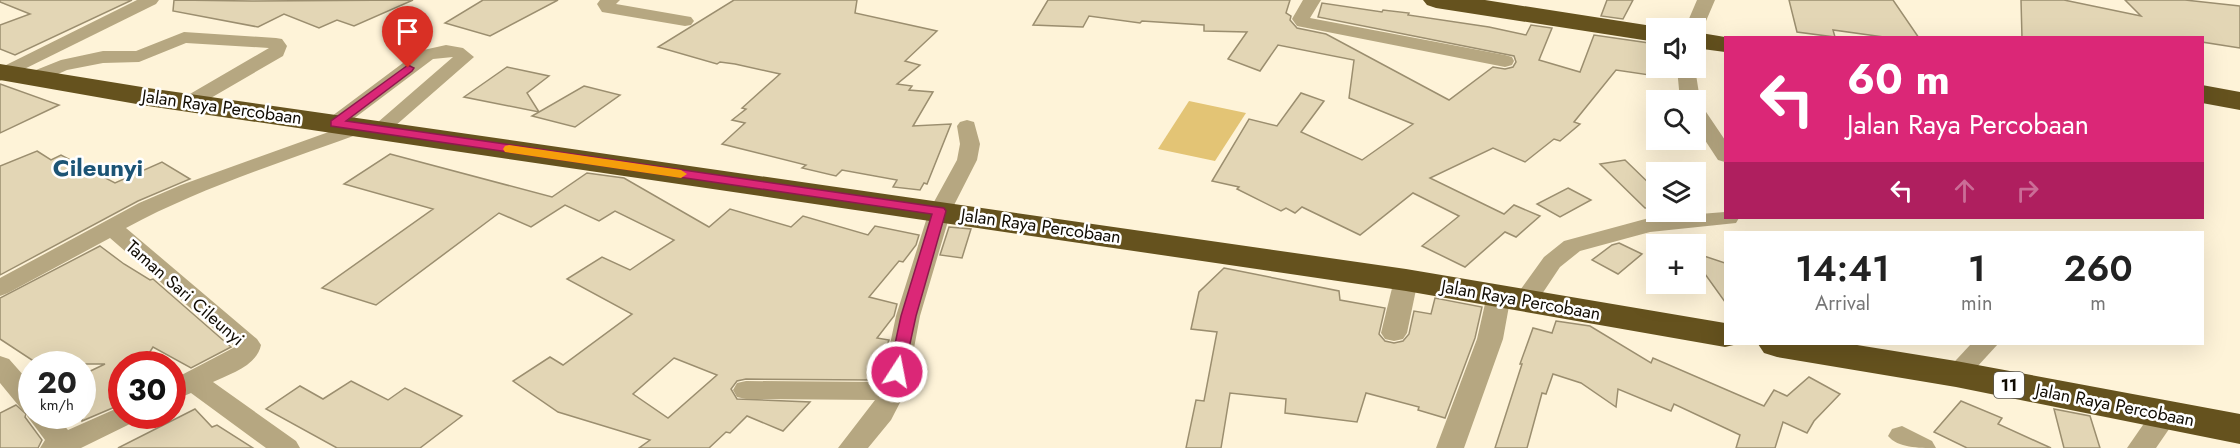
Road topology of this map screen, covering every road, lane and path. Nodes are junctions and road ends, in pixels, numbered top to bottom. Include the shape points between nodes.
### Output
1 (150, 0) edge
2 (611, 0) edge
3 (1312, 0) edge
4 (1436, 0) edge
5 (1706, 0) edge
6 (1698, 18) edge
7 (685, 21) dead end
8 (1646, 32) edge
9 (1706, 41) edge
10 (1724, 44) edge
11 (1505, 61) dead end
12 (9, 74) edge
13 (2204, 94) edge
14 (2240, 101) edge
15 (190, 102) junction
16 (358, 126) junction
17 (967, 126) dead end
18 (1706, 127) edge
19 (1724, 154) edge
20 (940, 211) junction
21 (1724, 218) edge
22 (111, 227) junction
23 (1406, 280) junction
24 (0, 288) edge
25 (1512, 298) junction
26 (1394, 333) dead end
27 (1724, 334) edge
28 (1783, 345) edge
29 (1984, 345) edge
30 (1956, 374) junction
31 (5, 379) edge
32 (186, 385) edge
33 (186, 389) edge
34 (746, 390) dead end
35 (18, 391) edge
36 (893, 391) junction
37 (2164, 416) junction
38 (108, 423) edge
39 (50, 429) edge
40 (2240, 429) edge
41 (61, 446) edge
42 (286, 448) edge
43 (852, 448) edge
44 (1450, 448) edge
45 (2141, 448) edge

1 - 12 street
2 - 7 street via 606,4 608,8
3 - 11 street via 1303,22
4 - 8 highway
5 - 6 street
9 - 10 highway
12 - 15 highway, Jalan Raya Percobaan
12 - 15 street via 103,57 139,56 184,37 262,40 278,46 277,51
13 - 14 highway
15 - 16 highway, Jalan Raya Percobaan
16 - 16 street, Taman Sari Cileunyi via 465,57 447,51 426,55
16 - 20 highway, Jalan Raya Percobaan
16 - 22 street, Taman Sari Cileunyi via 189,190
17 - 20 street via 967,160
18 - 19 street
20 - 23 highway, Jalan Raya Percobaan
20 - 36 street via 908,316
21 - 25 street via 1649,225 1572,246
22 - 24 street, Taman Sari Cileunyi
22 - 32 street, Taman Sari Cileunyi via 248,345 240,357
23 - 25 highway, Jalan Raya Percobaan
23 - 26 street
25 - 27 highway, Jalan Raya Percobaan
25 - 44 street via 1490,339
28 - 30 highway, Jalan Raya Percobaan / 11
29 - 30 street
30 - 37 highway, Jalan Raya Percobaan / 11
31 - 35 street
33 - 42 street
34 - 36 street
36 - 43 street via 881,413
37 - 40 highway, Jalan Raya Percobaan / 11
37 - 45 street
38 - 41 street
39 - 41 street

